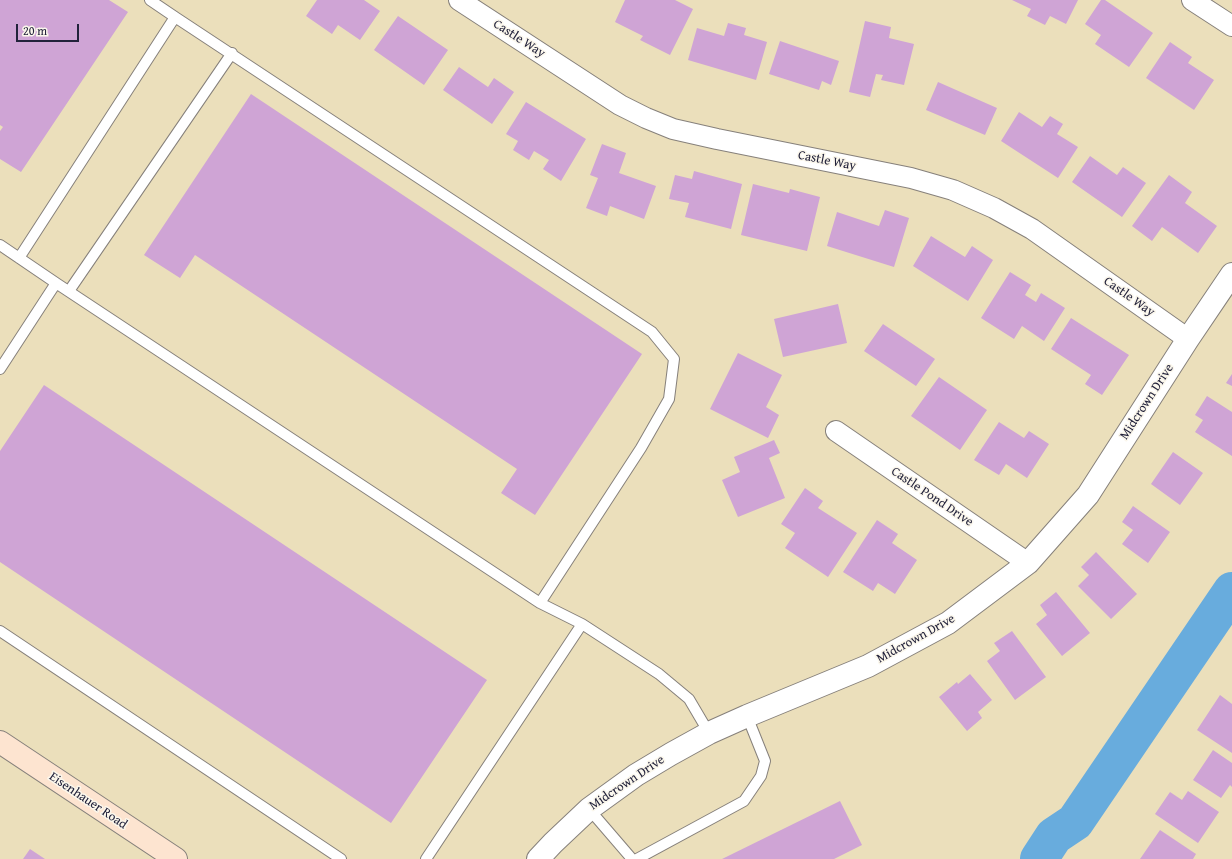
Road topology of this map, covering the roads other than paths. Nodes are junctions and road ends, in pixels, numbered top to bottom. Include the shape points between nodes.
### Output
1 (150, 0) edge
2 (459, 0) edge
3 (1192, 0) edge
4 (175, 17) junction
5 (1232, 26) edge
6 (232, 53) junction
7 (0, 245) edge
8 (19, 258) junction
9 (1232, 274) edge
10 (56, 283) junction
11 (68, 291) junction
12 (1188, 339) junction
13 (0, 369) edge
14 (836, 431) dead end
15 (1028, 562) junction
16 (540, 603) junction
17 (582, 624) junction
18 (0, 631) edge
19 (747, 716) junction
20 (709, 733) junction
21 (0, 742) edge
22 (589, 809) junction
23 (176, 859) edge
24 (341, 859) edge
25 (426, 859) edge
26 (538, 859) edge
27 (632, 859) edge
28 (637, 859) edge

1 - 4 lane
2 - 12 street, Castle Way via 620,105 673,129 911,178 953,190 994,208 1032,229
3 - 5 street
4 - 6 lane
4 - 8 lane
6 - 11 lane
6 - 16 lane via 652,332 674,359 670,399
7 - 8 lane
8 - 10 lane
9 - 12 street, Midcrown Drive
10 - 11 lane
10 - 13 lane
11 - 16 lane
12 - 15 street, Midcrown Drive via 1088,495
14 - 15 street, Castle Pond Drive
15 - 19 street, Midcrown Drive via 948,623 868,666
16 - 17 lane
17 - 20 lane via 659,674 689,699
17 - 25 lane
18 - 24 lane
19 - 20 street, Midcrown Drive
19 - 28 lane via 765,761 761,776 744,801
20 - 22 street, Midcrown Drive via 636,775
21 - 23 main road, Eisenhauer Road
22 - 26 street, Midcrown Drive
22 - 27 lane

